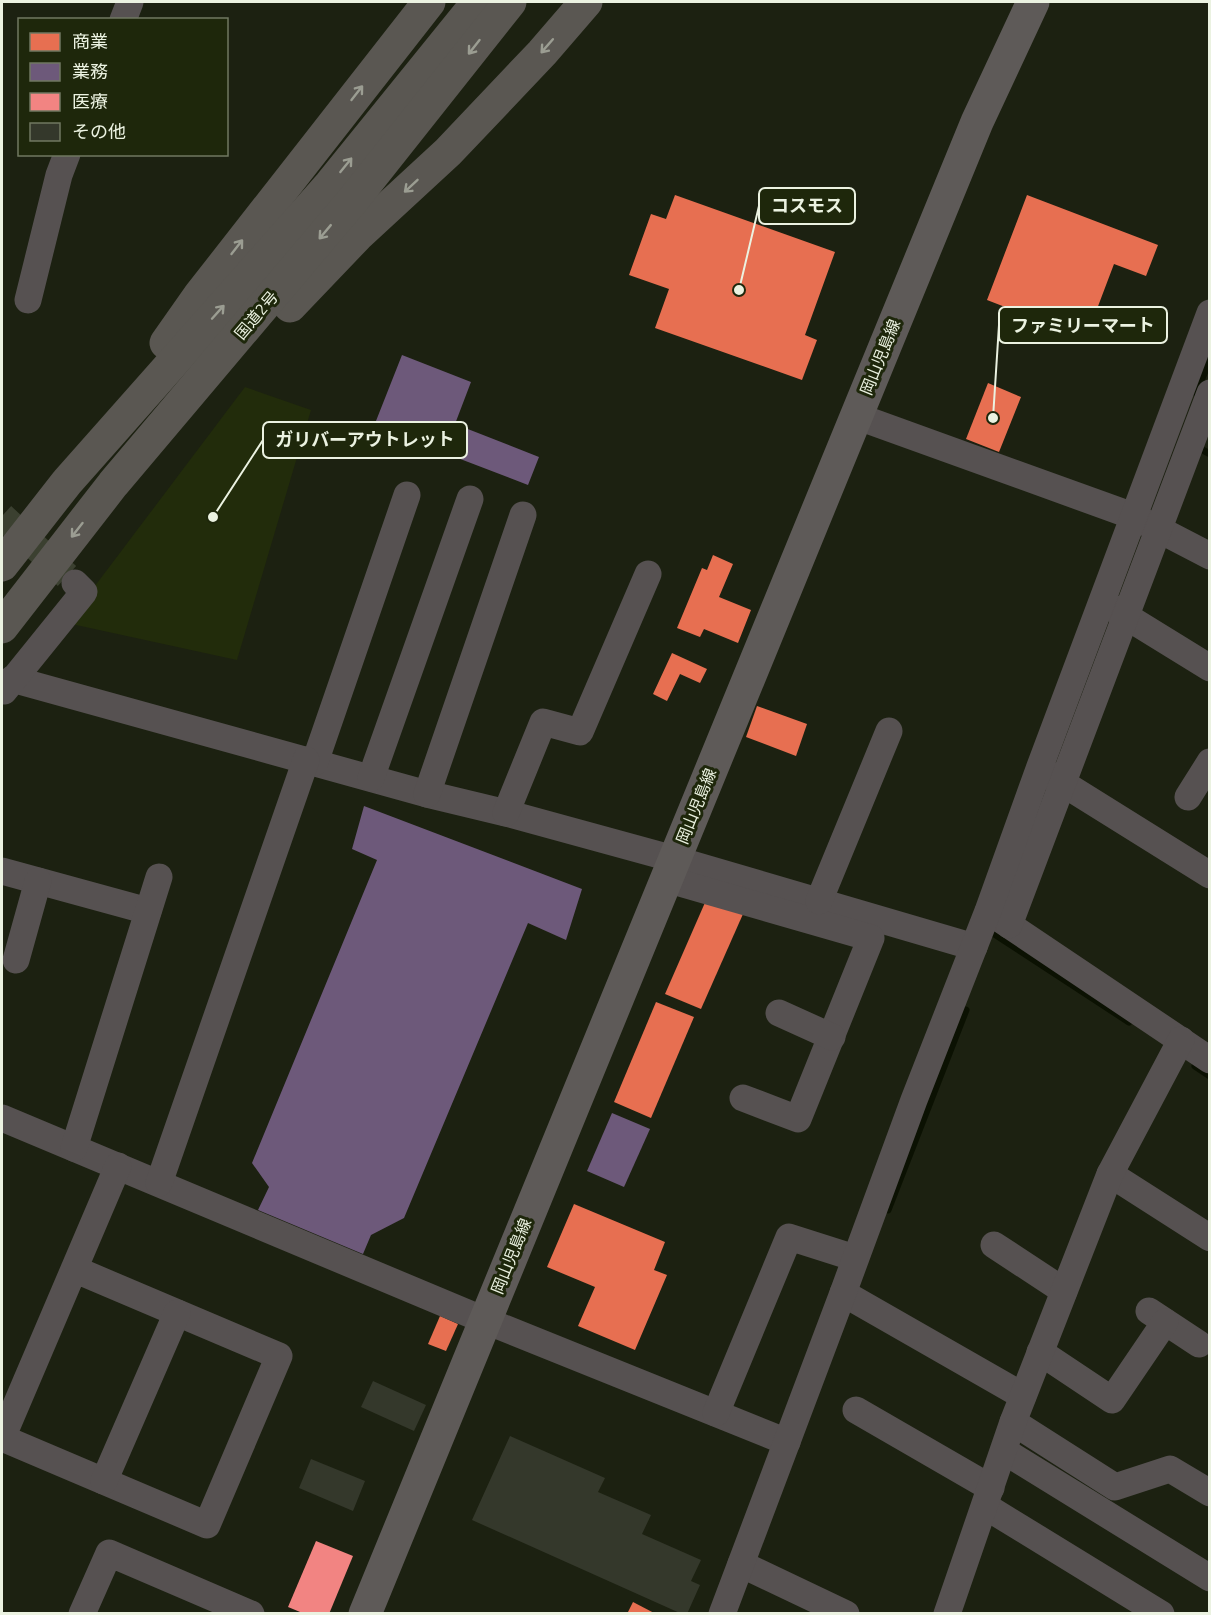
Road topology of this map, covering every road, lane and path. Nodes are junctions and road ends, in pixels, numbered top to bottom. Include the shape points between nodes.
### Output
1 (130, 2) edge
2 (429, 2) edge
3 (478, 2) edge
4 (510, 2) edge
5 (586, 2) edge
6 (1033, 2) edge
7 (124, 18) edge
8 (66, 156) edge
9 (28, 300) dead end
10 (1209, 313) edge
11 (1202, 380) edge
12 (856, 416) junction
13 (67, 482) junction
14 (113, 484) junction
15 (407, 495) dead end
16 (470, 499) dead end
17 (523, 515) dead end
18 (1146, 523) junction
19 (1209, 556) edge
20 (2, 565) edge
21 (648, 574) dead end
22 (75, 583) dead end
23 (1114, 608) junction
24 (2, 627) edge
25 (1209, 668) edge
26 (7, 686) edge
27 (889, 731) dead end
28 (1209, 762) edge
29 (306, 766) junction
30 (1051, 775) junction
31 (371, 778) junction
32 (427, 794) junction
33 (1188, 797) dead end
34 (506, 813) junction
35 (670, 869) junction
36 (2, 871) edge
37 (1209, 875) edge
38 (159, 877) dead end
39 (38, 881) junction
40 (819, 901) junction
41 (148, 911) junction
42 (999, 918) junction
43 (847, 920) junction
44 (974, 947) junction
45 (16, 960) dead end
46 (779, 1013) dead end
47 (832, 1037) junction
48 (1181, 1040) junction
49 (1209, 1060) edge
50 (743, 1098) dead end
51 (2, 1118) edge
52 (74, 1148) junction
53 (118, 1166) junction
54 (1110, 1174) junction
55 (159, 1183) junction
56 (1209, 1238) edge
57 (994, 1245) dead end
58 (855, 1258) junction
59 (74, 1269) junction
60 (1064, 1292) junction
61 (850, 1296) junction
62 (177, 1313) junction
63 (484, 1320) junction
64 (1199, 1344) dead end
65 (1040, 1352) junction
66 (1023, 1396) junction
67 (856, 1410) dead end
68 (716, 1413) junction
69 (1013, 1422) junction
70 (787, 1442) junction
71 (1004, 1450) junction
72 (104, 1481) junction
73 (1209, 1493) edge
74 (988, 1497) junction
75 (748, 1567) junction
76 (1209, 1578) edge
77 (951, 1612) edge
78 (82, 1614) edge
79 (251, 1614) edge
80 (365, 1614) edge
81 (722, 1614) edge
82 (846, 1614) edge
83 (1161, 1614) edge

1 - 7 street
13 -> 2 highway via 199,296
13 -> 3 highway, 国道2号 via 330,185
4 -> 14 highway, 国道2号 via 353,200
5 -> 14 highway via 448,152 357,236
6 - 12 main road, 岡山児島線 via 976,122
8 - 9 street
10 - 11 street
11 - 18 street
11 - 18 street via 1191,443
12 - 18 street
12 - 35 main road, 岡山児島線
13 - 20 highway, 国道2号
14 -> 24 highway, 国道2号
15 - 29 street
16 - 31 street
17 - 32 street
18 - 19 street
18 - 23 street
21 - 34 street via 580,732 543,722
22 - 26 street via 84,592
23 - 25 street
23 - 30 street
26 - 29 street
27 - 40 street
28 - 33 street
29 - 31 street
29 - 55 street
30 - 37 street
30 - 42 street
31 - 32 street
32 - 34 street
34 - 35 street
35 - 40 street
35 - 43 street
35 - 63 main road, 岡山児島線
36 - 39 street
38 - 41 street
39 - 41 street
39 - 45 street
40 - 43 street
41 - 52 street
42 - 44 street
42 - 48 street
43 - 44 street
43 - 47 street via 872,938
44 - 58 street
46 - 47 street
47 - 50 street via 798,1119
48 - 49 street
48 - 54 street
51 - 52 street
52 - 53 street
53 - 55 street
53 - 59 street
54 - 56 street
54 - 60 street
55 - 63 street
57 - 60 street
58 - 61 street
58 - 68 street via 789,1237
59 - 62 street
59 - 72 street via 2,1438
60 - 65 street
61 - 66 street
61 - 70 street
62 - 72 street
62 - 72 street via 279,1356 207,1525
63 - 68 street
63 - 80 main road, 岡山児島線
64 - 65 street via 1157,1316 1112,1400
65 - 66 street
66 - 69 street
67 - 74 street
68 - 70 street
69 - 71 street
69 - 73 street via 1115,1487 1170,1469
70 - 75 street
71 - 74 street
71 - 76 street
74 - 77 street
74 - 83 street
75 - 81 street
75 - 82 street
78 - 79 street via 109,1553

